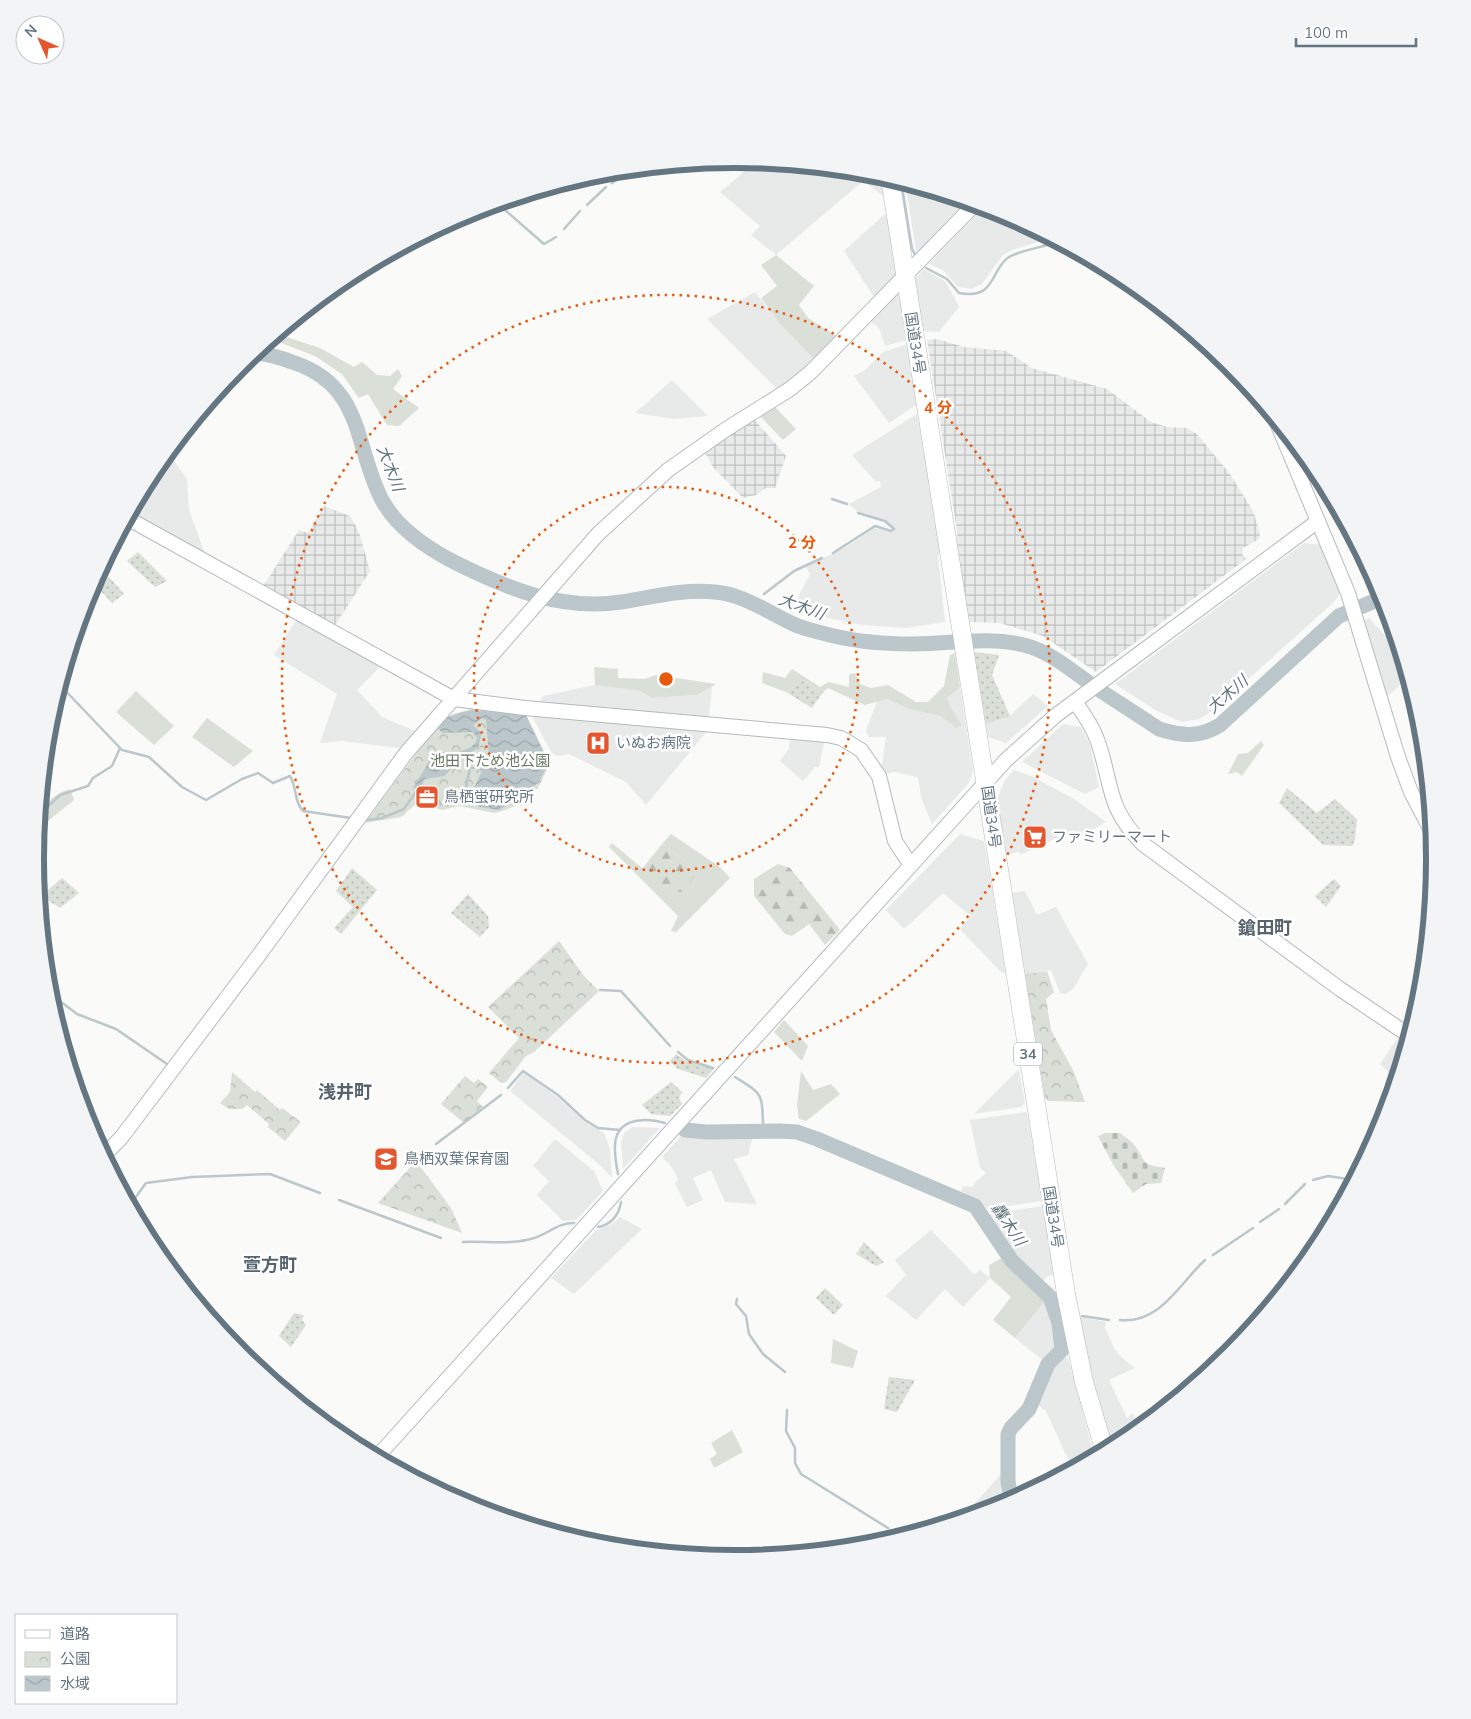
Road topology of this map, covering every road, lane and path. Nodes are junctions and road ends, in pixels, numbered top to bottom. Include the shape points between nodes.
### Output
1 (891, 186) edge
2 (971, 209) edge
3 (905, 276) junction
4 (1283, 436) edge
5 (133, 521) edge
6 (1318, 521) junction
7 (454, 699) junction
8 (1075, 702) junction
9 (986, 781) junction
10 (1426, 821) edge
11 (910, 864) junction
12 (1405, 1033) edge
13 (108, 1151) edge
14 (1103, 1445) edge
15 (380, 1453) edge

1 - 3 highway, 国道34号 / 34
2 - 3 street
3 - 7 street via 811,372 641,492 598,534
3 - 9 highway, 国道34号 / 34
4 - 6 street
5 - 7 street
6 - 8 street
6 - 10 street via 1357,619 1398,756
7 - 11 street via 841,738 861,750 879,776 895,841
7 - 13 street via 406,753 245,974
8 - 9 street
8 - 12 street via 1098,740 1113,802 1122,820 1138,839 1340,989
9 - 11 street
9 - 14 highway, 国道34号 / 34 via 1066,1294 1084,1382
11 - 15 street

